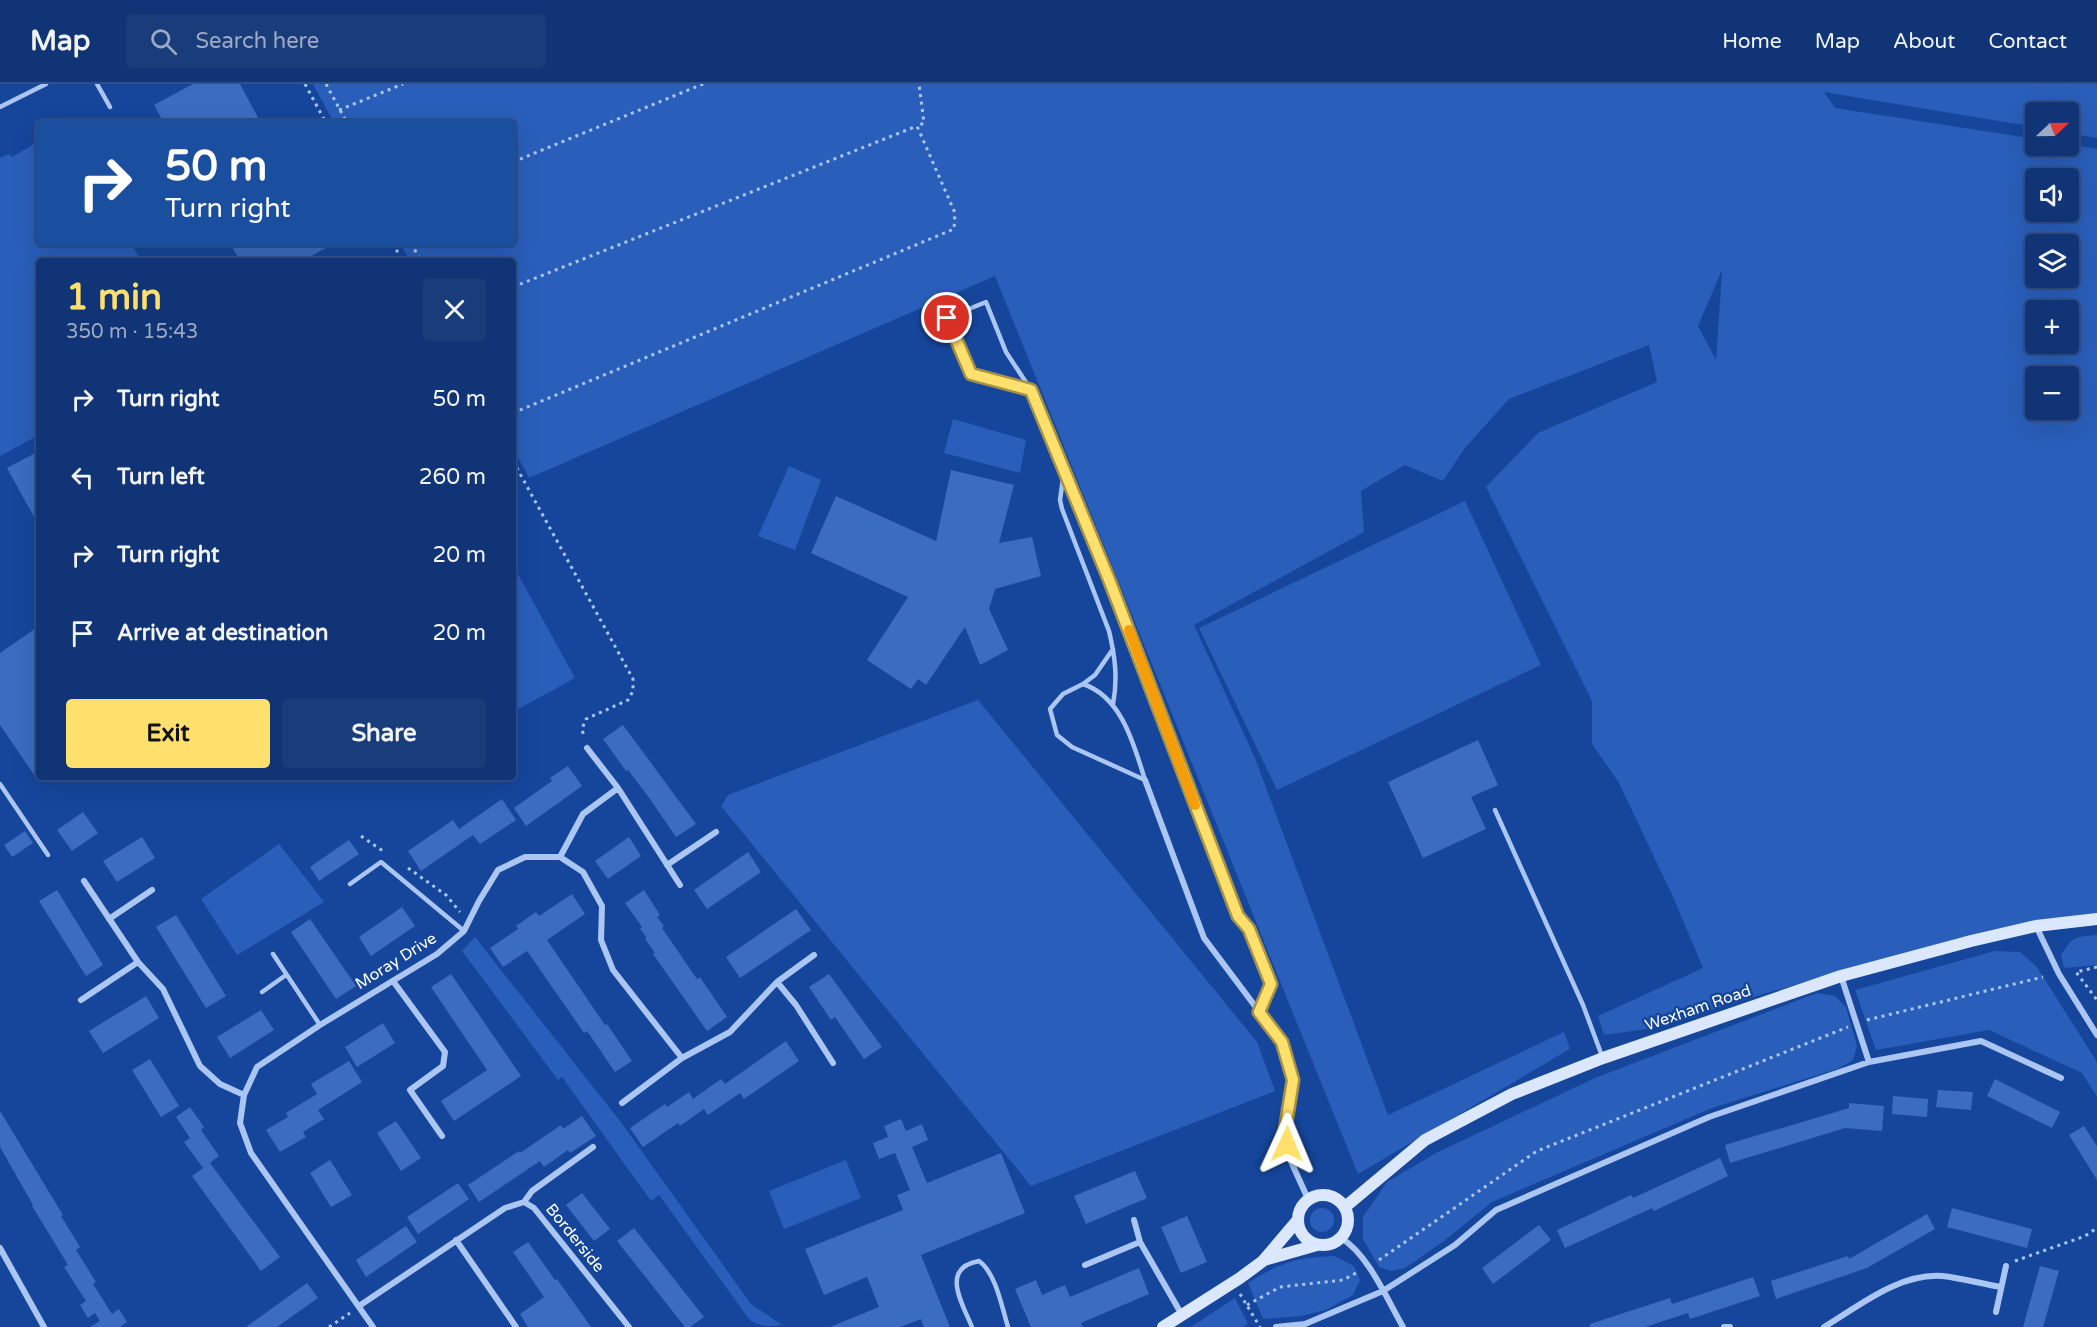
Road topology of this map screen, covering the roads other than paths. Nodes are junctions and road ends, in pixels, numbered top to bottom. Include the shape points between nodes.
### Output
1 (46, 84) edge
2 (98, 84) edge
3 (0, 107) edge
4 (110, 107) dead end
5 (1031, 390) junction
6 (1064, 470) junction
7 (1113, 649) junction
8 (1083, 684) junction
9 (1113, 705) junction
10 (587, 748) road end
11 (1145, 780) junction
12 (0, 784) edge
13 (618, 788) junction
14 (1495, 810) dead end
15 (716, 832) dead end
16 (48, 855) dead end
17 (560, 857) junction
18 (667, 864) junction
19 (84, 881) dead end
20 (351, 884) dead end
21 (680, 885) dead end
22 (152, 890) dead end
23 (109, 919) junction
24 (2097, 919) edge
25 (2037, 926) junction
26 (464, 931) junction
27 (273, 954) dead end
28 (814, 955) dead end
29 (138, 962) junction
30 (286, 975) junction
31 (1841, 976) junction
32 (393, 981) junction
33 (777, 982) junction
34 (262, 992) dead end
35 (81, 1000) dead end
36 (1259, 1012) junction
37 (320, 1025) junction
38 (2097, 1035) edge
39 (682, 1058) junction
40 (1603, 1058) junction
41 (1869, 1062) junction
42 (833, 1063) dead end
43 (2061, 1078) dead end
44 (244, 1095) junction
45 (622, 1103) dead end
46 (442, 1136) dead end
47 (593, 1147) dead end
48 (1308, 1199) junction
49 (524, 1202) junction
50 (1345, 1207) junction
51 (1134, 1220) dead end
52 (1297, 1221) junction
53 (1341, 1238) junction
54 (456, 1240) junction
55 (1140, 1242) junction
56 (1317, 1245) junction
57 (0, 1248) edge
58 (1263, 1261) junction
59 (1086, 1265) dead end
60 (2006, 1266) road end
61 (2001, 1287) junction
62 (1383, 1292) junction
63 (359, 1306) junction
64 (1996, 1312) dead end
65 (1183, 1316) junction
66 (44, 1327) edge
67 (373, 1327) edge
68 (516, 1327) edge
69 (629, 1327) edge
70 (972, 1327) edge
71 (1008, 1327) edge
72 (1163, 1327) edge
73 (1276, 1327) edge
74 (1403, 1327) edge
75 (1724, 1327) edge
76 (1730, 1327) edge
77 (1824, 1327) edge

1 - 3 lane
2 - 4 lane
5 - 5 lane via 971,374 947,318 986,302 1006,352
5 - 6 lane
6 - 7 lane via 1062,509
6 - 36 lane via 1238,916 1249,929 1271,984
7 - 8 lane via 1095,675
7 - 9 lane
8 - 9 lane via 1094,688
8 - 11 lane via 1063,694 1050,709 1057,735 1072,747
9 - 11 lane via 1132,740
10 - 13 street
11 - 36 street via 1204,938
12 - 16 lane
13 - 17 street via 583,814
13 - 18 street
14 - 40 lane
15 - 18 street
17 - 26 street, Moray Drive via 525,857 498,870
17 - 39 street via 583,872 602,906 601,940 613,970
18 - 21 street
19 - 23 street
20 - 26 lane via 381,862
22 - 23 street
23 - 29 street
24 - 25 street, Wexham Road
25 - 31 street, Wexham Road
25 - 38 street via 2059,974
26 - 32 street, Moray Drive via 437,954
27 - 30 lane
28 - 33 street
29 - 35 street
29 - 44 street via 163,989 200,1065 220,1084
30 - 34 lane
30 - 37 lane
31 - 40 street, Wexham Road
31 - 41 street
32 - 37 street, Moray Drive
32 - 46 street via 445,1052 443,1066 410,1090
33 - 39 street via 730,1032
33 - 42 street
36 - 48 street via 1282,1042 1293,1080 1285,1130 1287,1148
37 - 44 street, Moray Drive via 257,1067
39 - 45 street
40 - 50 street, Wexham Road via 1512,1094 1425,1140
41 - 43 street via 1982,1041
41 - 62 street via 1709,1117 1496,1210 1455,1245
44 - 63 street, Moray Drive via 240,1124 251,1153
47 - 49 street via 532,1191
48 - 50 street via 1324,1194
48 - 52 street via 1298,1212
49 - 54 street, Borderside via 505,1208
49 - 69 street, Borderside via 534,1208
50 - 53 street via 1348,1223
51 - 55 street
52 - 56 street via 1303,1236
52 - 58 street
53 - 56 street
53 - 62 street via 1352,1245
54 - 63 street, Borderside
54 - 68 street
55 - 59 street
55 - 65 street
56 - 58 street
57 - 66 street
58 - 65 street
60 - 61 street
61 - 64 street
61 - 77 street via 1941,1276 1921,1277 1893,1285
62 - 73 street via 1305,1324
62 - 74 street
63 - 67 street
65 - 72 street
70 - 71 lane via 956,1281 965,1266 979,1261 991,1274
75 - 76 street

